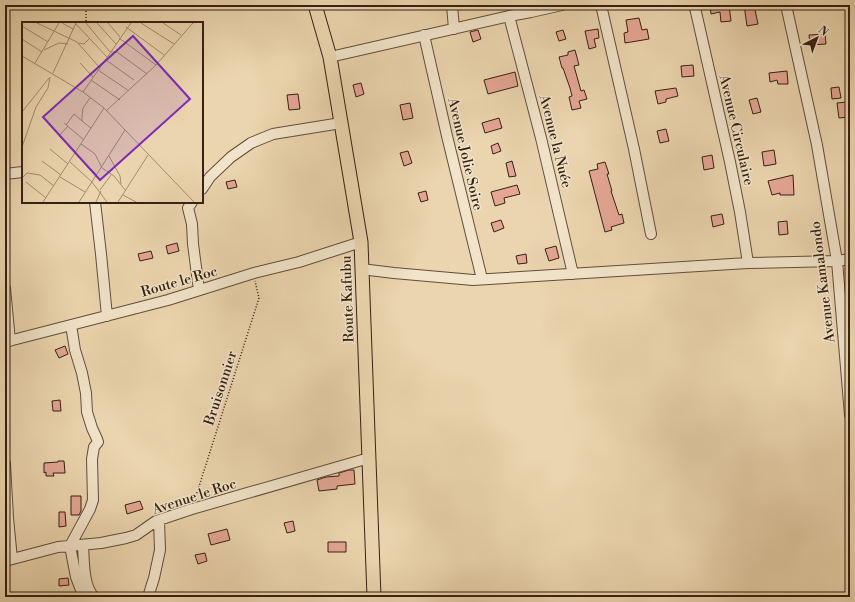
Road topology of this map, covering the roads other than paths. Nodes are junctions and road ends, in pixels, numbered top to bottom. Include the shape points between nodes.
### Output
1 (315, 5) edge
2 (452, 5) edge
3 (562, 5) edge
4 (601, 5) edge
5 (694, 5) edge
6 (786, 5) edge
7 (531, 9) edge
8 (509, 16) junction
9 (454, 29) junction
10 (424, 35) junction
11 (330, 57) junction
12 (341, 123) junction
13 (22, 172) edge
14 (5, 174) edge
15 (203, 188) edge
16 (95, 203) edge
17 (189, 204) edge
18 (651, 234) dead end
19 (360, 242) junction
20 (850, 259) edge
21 (837, 261) junction
22 (748, 263) junction
23 (361, 269) junction
24 (573, 274) junction
25 (482, 279) junction
26 (5, 288) edge
27 (199, 290) junction
28 (106, 316) junction
29 (71, 325) junction
30 (8, 342) edge
31 (850, 415) edge
32 (369, 458) junction
33 (5, 464) edge
34 (159, 520) junction
35 (83, 545) junction
36 (70, 546) junction
37 (8, 560) edge
38 (82, 597) edge
39 (94, 597) edge
40 (148, 597) edge
41 (374, 597) edge

1 - 11 main road, Route Kafubu
2 - 9 street
3 - 7 street
4 - 18 street
5 - 22 street, Avenue Circulaire via 730,162
6 - 21 street, Avenue Kamalondo via 817,145
7 - 8 street
8 - 9 street
8 - 24 street, Avenue la Nuée via 542,138
9 - 10 street
10 - 11 street
10 - 25 street, Avenue Jolie Soire
11 - 12 main road, Route Kafubu
12 - 15 street via 273,134 251,143 210,177
12 - 19 main road, Route Kafubu
13 - 14 street
16 - 28 street
17 - 27 street
19 - 23 main road, Route Kafubu
19 - 27 street, Route le Roc
20 - 21 street
21 - 22 street
21 - 31 street, Avenue Kamalondo
22 - 24 street
23 - 25 street via 394,274
23 - 32 main road, Route Kafubu
24 - 25 street
26 - 30 street
27 - 28 street, Route le Roc
28 - 29 street, Route le Roc
29 - 30 street, Route le Roc
29 - 36 street via 86,392 87,412 98,442 92,459 93,500
32 - 34 street, Avenue le Roc
32 - 41 main road, Route Kafubu
33 - 37 street
34 - 35 street, Avenue le Roc via 136,535
34 - 40 street via 160,550
35 - 36 street, Avenue le Roc
35 - 39 street via 87,584
36 - 37 street, Avenue le Roc
36 - 38 street

